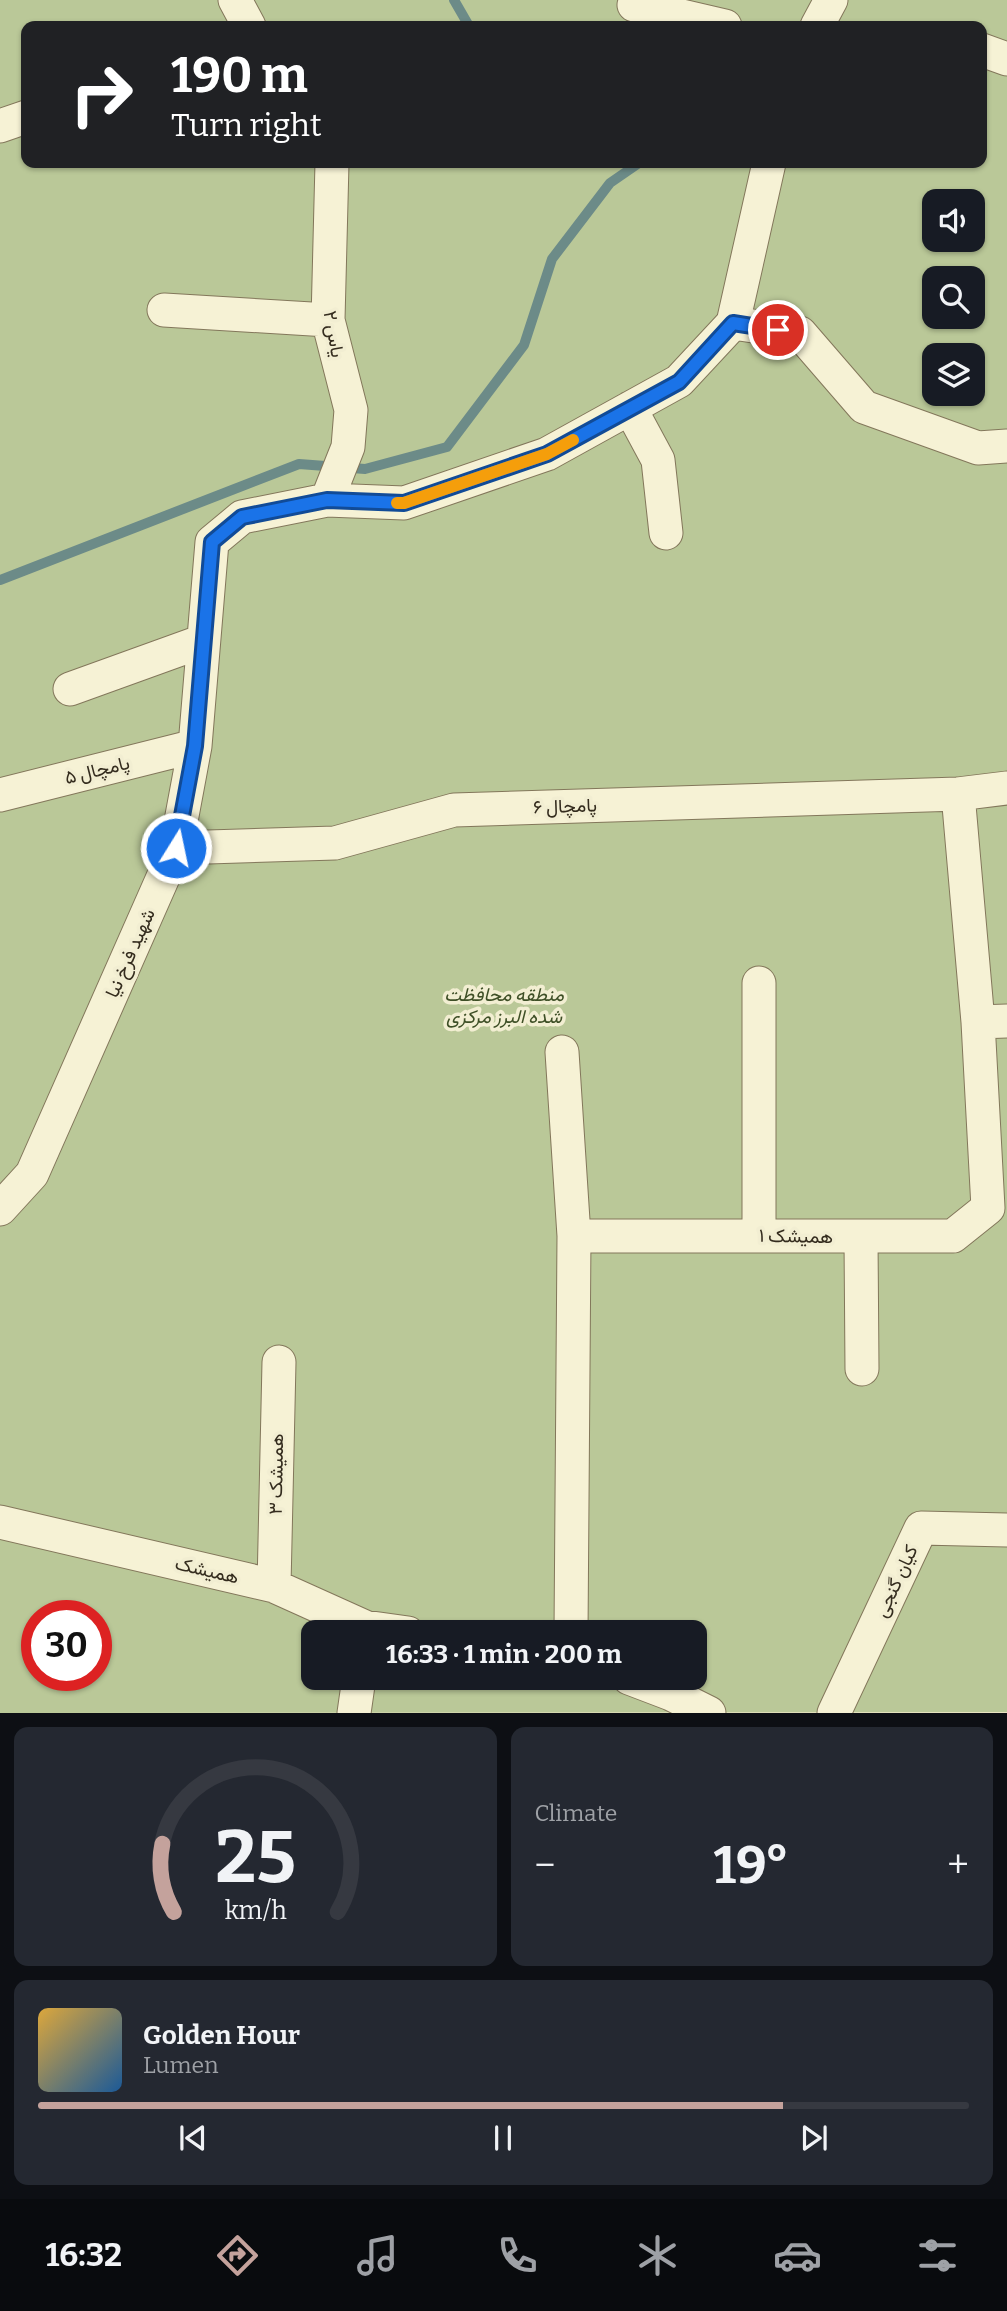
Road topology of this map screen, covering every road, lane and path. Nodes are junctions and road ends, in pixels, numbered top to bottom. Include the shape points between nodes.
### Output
1 (235, 0) edge
2 (634, 5) dead end
3 (246, 21) edge
4 (703, 21) edge
5 (987, 52) edge
6 (1007, 59) edge
7 (21, 119) edge
8 (0, 126) edge
9 (331, 168) edge
10 (768, 168) edge
11 (164, 310) dead end
12 (328, 320) junction
13 (733, 323) junction
14 (630, 408) junction
15 (1007, 446) edge
16 (331, 490) junction
17 (666, 533) dead end
18 (203, 641) junction
19 (70, 689) dead end
20 (195, 746) junction
21 (1007, 788) edge
22 (958, 794) junction
23 (0, 795) edge
24 (176, 848) junction
25 (759, 983) dead end
26 (992, 1021) edge
27 (562, 1052) dead end
28 (0, 1209) edge
29 (574, 1236) junction
30 (759, 1236) junction
31 (861, 1238) junction
32 (279, 1362) dead end
33 (862, 1369) dead end
34 (0, 1522) edge
35 (1007, 1530) edge
36 (274, 1586) junction
37 (344, 1620) edge
38 (570, 1620) edge
39 (357, 1690) edge
40 (660, 1690) edge
41 (354, 1713) edge
42 (709, 1713) edge
43 (834, 1713) edge

1 - 3 street
2 - 4 street
5 - 6 street
7 - 8 street
9 - 12 street, یاس ۲
10 - 13 street, شهید فرخ نیا
11 - 12 street
12 - 16 street, یاس ۲ via 351,410 348,447
13 - 14 street, شهید فرخ نیا via 679,382
13 - 15 street via 800,333 864,407 978,448
14 - 16 street, شهید فرخ نیا via 547,454 404,503
14 - 17 street via 658,460
16 - 18 street, شهید فرخ نیا via 242,517 212,542
18 - 19 street
18 - 20 street, شهید فرخ نیا
20 - 23 street, پامچال ۵
20 - 24 street, شهید فرخ نیا
21 - 22 street, پامچال ۶
22 - 24 street, پامچال ۶ via 454,810 335,843
22 - 26 street, همیشک ۱
24 - 28 street, شهید فرخ نیا via 32,1174
25 - 30 street
26 - 31 street, همیشک ۱ via 988,1208 953,1236
27 - 29 street
29 - 30 street, همیشک ۱
29 - 38 street
30 - 31 street, همیشک ۱
31 - 33 street
32 - 36 street, همیشک ۳
34 - 36 street, همیشک
35 - 43 street, کیان گنجی via 921,1528
36 - 37 street, همیشک
39 - 41 street
40 - 42 street

